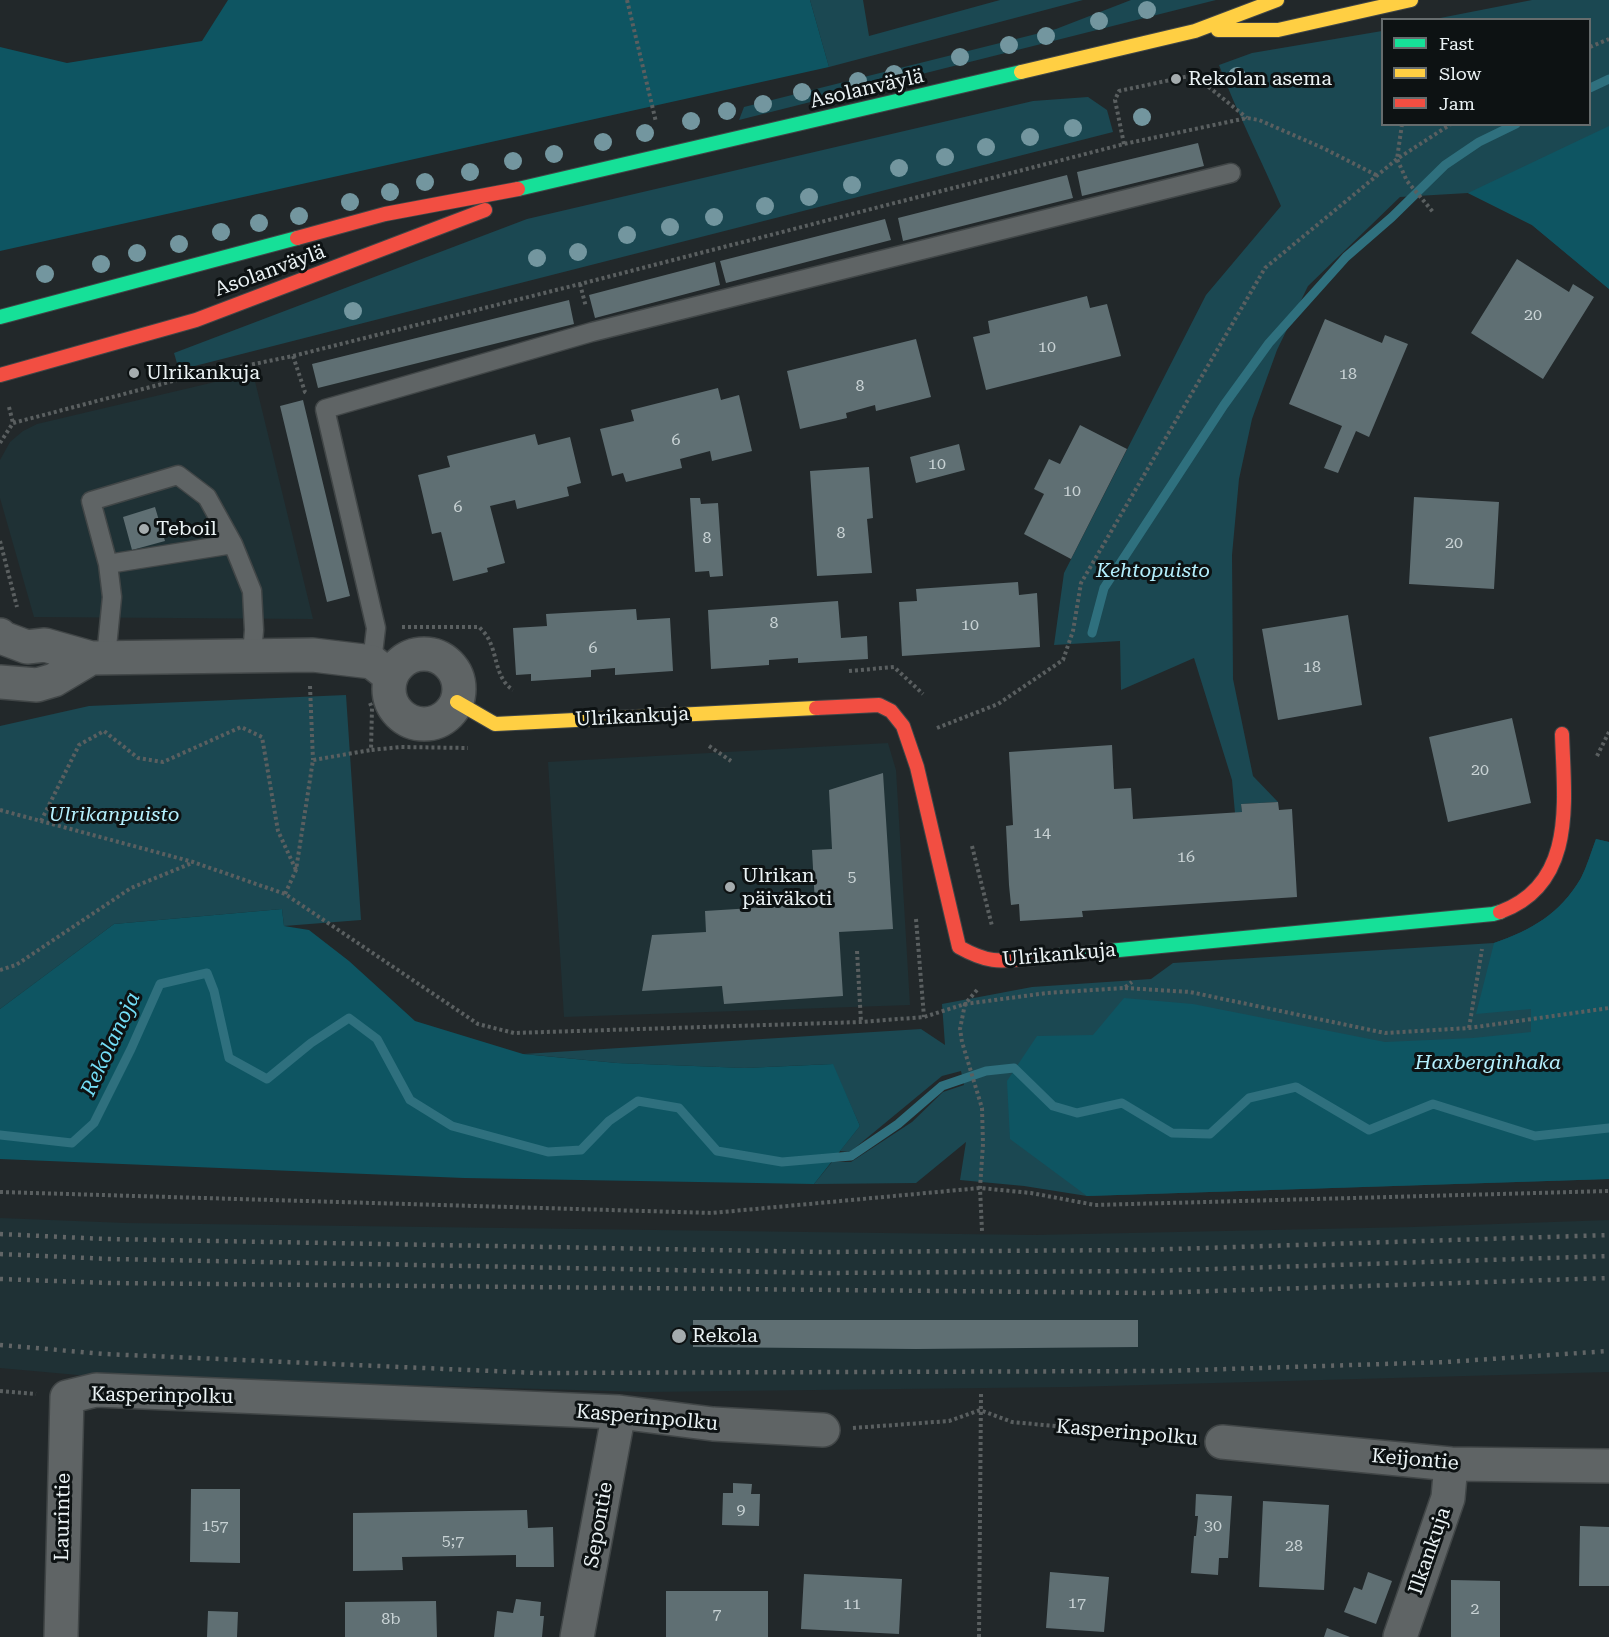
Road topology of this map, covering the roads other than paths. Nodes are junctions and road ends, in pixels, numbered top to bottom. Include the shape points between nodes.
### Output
1 (1277, 0) edge
2 (1411, 0) edge
3 (1195, 31) junction
4 (1232, 173) dead end
5 (548, 184) junction
6 (0, 317) edge
7 (0, 375) edge
8 (233, 544) junction
9 (108, 564) junction
10 (9, 624) edge
11 (252, 655) junction
12 (98, 658) junction
13 (382, 670) junction
14 (0, 682) edge
15 (457, 702) junction
16 (1562, 734) dead end
17 (67, 1397) joint
18 (619, 1412) junction
19 (823, 1430) road end
20 (1222, 1442) road end
21 (1451, 1464) junction
22 (1609, 1466) edge
23 (61, 1637) edge
24 (577, 1637) edge
25 (1400, 1637) edge

1 - 3 main road, Asolanväylä
2 - 3 main road, Asolanväylä via 1278,30
3 - 5 main road, Asolanväylä
4 - 13 lane via 592,332 325,409 376,628
5 - 6 main road, Asolanväylä via 385,214
5 - 7 main road, Asolanväylä via 196,320
8 - 9 lane
8 - 9 lane via 207,497 178,475 91,501
8 - 11 lane via 252,591
9 - 12 lane via 112,597
10 - 12 street via 3,638 27,647 45,645
11 - 12 street
11 - 13 street via 313,655
12 - 14 street via 37,685
13 - 15 street via 397,667 415,655 437,656 454,670 458,680
13 - 15 street via 394,706 408,720 430,723 442,719
15 - 16 main road, Ulrikankuja via 495,724 886,707 903,726 917,767 959,947 995,962 1492,914 1508,909 1537,891 1551,871 1560,844 1564,816
17 - 18 street, Kasperinpolku via 96,1390
17 - 23 street, Laurintie
18 - 19 street, Kasperinpolku via 713,1424
18 - 24 street, Sepontie
20 - 21 street, Keijontie
21 - 22 street, Keijontie
21 - 25 street, Ilkankuja via 1448,1498

